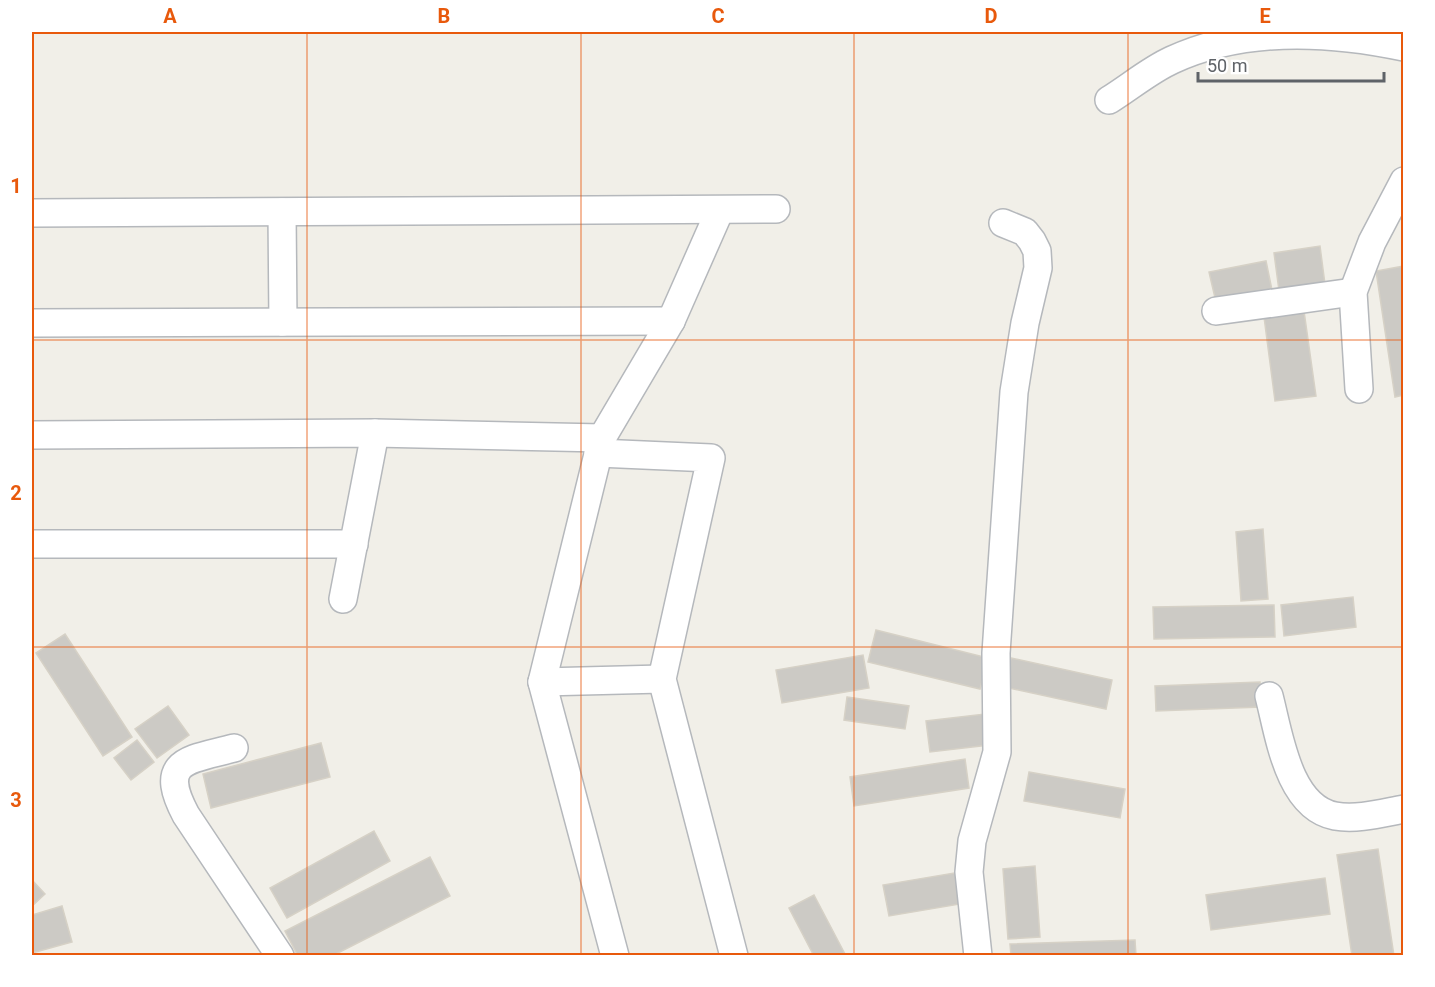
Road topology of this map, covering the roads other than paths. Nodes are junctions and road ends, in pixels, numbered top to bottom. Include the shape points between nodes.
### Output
1 (1404, 47) edge
2 (1109, 100) dead end
3 (1404, 181) edge
4 (776, 209) dead end
5 (720, 210) junction
6 (282, 212) junction
7 (32, 213) edge
8 (1003, 223) dead end
9 (1353, 292) junction
10 (1216, 310) dead end
11 (671, 321) junction
12 (283, 322) junction
13 (32, 323) edge
14 (1359, 389) dead end
15 (375, 433) junction
16 (32, 435) edge
17 (600, 445) junction
18 (32, 544) edge
19 (354, 544) junction
20 (343, 599) dead end
21 (662, 679) junction
22 (542, 682) junction
23 (1269, 696) dead end
24 (234, 748) dead end
25 (1404, 809) edge
26 (280, 956) edge
27 (615, 956) edge
28 (734, 956) edge
29 (978, 956) edge

1 - 2 street via 1359,39 1261,36 1211,45 1170,60
3 - 9 street via 1372,242
4 - 5 street
5 - 6 street
5 - 11 street
6 - 7 street
6 - 12 street
8 - 29 street via 1025,232 1037,251 1038,268 1014,392 996,653 997,752 972,841 969,872
9 - 10 street
9 - 14 street
11 - 12 street
11 - 17 street
12 - 13 street
15 - 16 street
15 - 17 street
15 - 19 street
17 - 21 street via 711,458
17 - 22 street
18 - 19 street
19 - 20 street
21 - 22 street
21 - 28 street
22 - 27 street
23 - 25 street via 1290,772 1304,797 1317,808 1332,816 1352,817
24 - 26 street via 186,761 178,768 174,776 177,798

